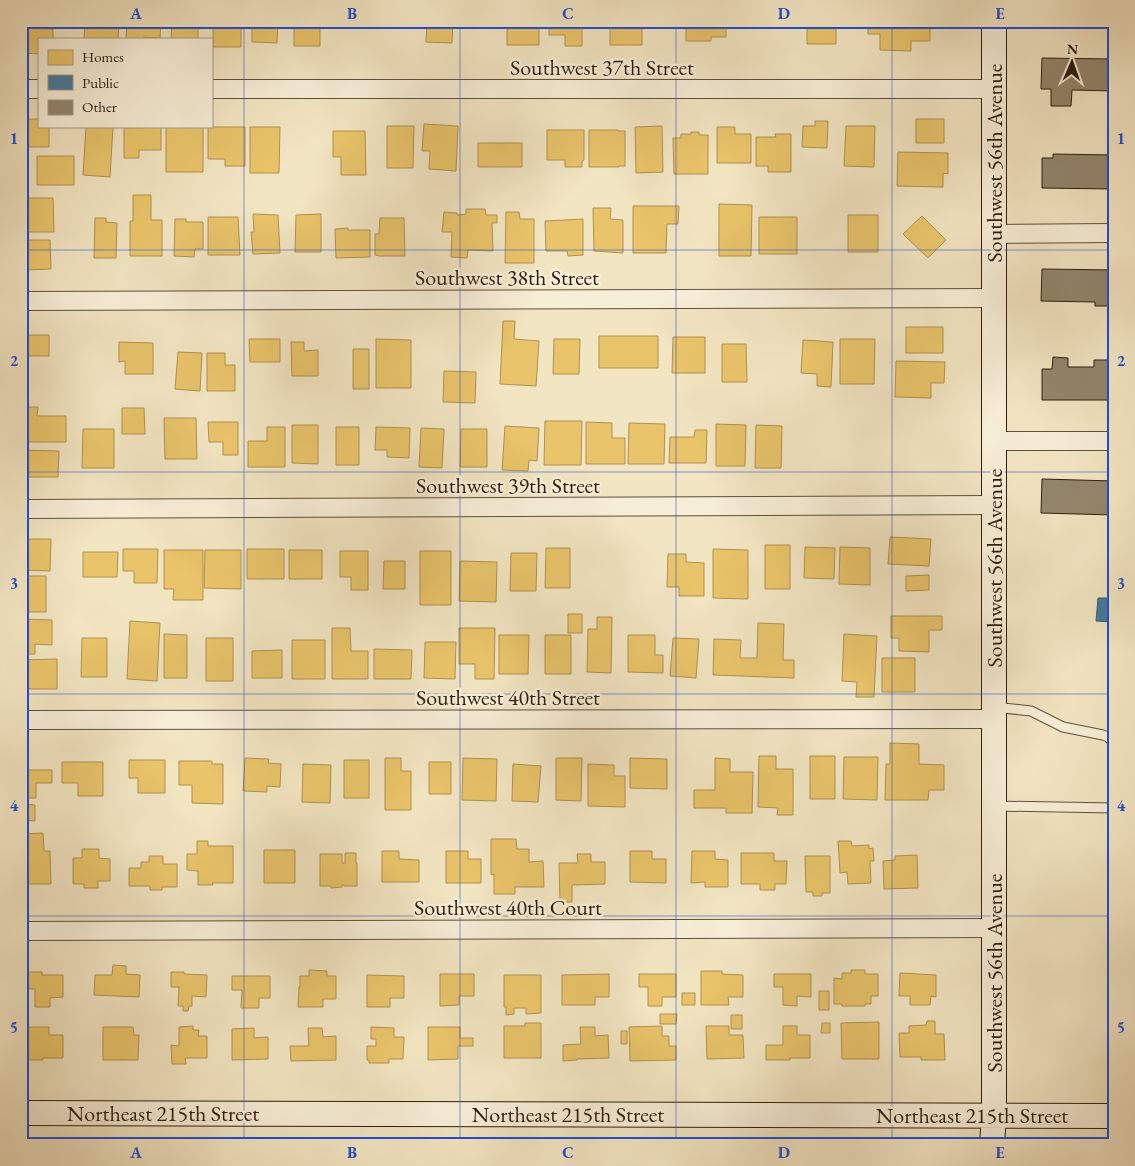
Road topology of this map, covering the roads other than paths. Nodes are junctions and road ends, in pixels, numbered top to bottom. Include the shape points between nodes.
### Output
1 (994, 21) edge
2 (21, 89) edge
3 (38, 89) edge
4 (212, 89) edge
5 (994, 89) junction
6 (1114, 233) edge
7 (994, 234) junction
8 (994, 298) junction
9 (21, 301) edge
10 (994, 441) junction
11 (1114, 441) edge
12 (994, 505) junction
13 (21, 509) edge
14 (994, 713) junction
15 (21, 720) edge
16 (1114, 743) edge
17 (994, 806) junction
18 (1114, 808) edge
19 (994, 928) junction
20 (21, 931) edge
21 (21, 1113) edge
22 (994, 1116) junction
23 (1114, 1116) edge
24 (992, 1145) edge

1 - 5 street, Southwest 56th Avenue
2 - 3 street
4 - 5 street, Southwest 37th Street
5 - 7 street, Southwest 56th Avenue
6 - 7 street
7 - 8 street, Southwest 56th Avenue
8 - 9 street, Southwest 38th Street
8 - 10 street, Southwest 56th Avenue
10 - 11 street
10 - 12 street, Southwest 56th Avenue
12 - 13 street, Southwest 39th Street
12 - 14 street, Southwest 56th Avenue
14 - 15 street, Southwest 40th Street
14 - 16 lane via 1030,711 1063,727 1103,735
14 - 17 street, Southwest 56th Avenue
17 - 18 lane
17 - 19 street, Southwest 56th Avenue
19 - 20 street, Southwest 40th Court
19 - 22 street, Southwest 56th Avenue
21 - 22 street, Northeast 215th Street
22 - 23 street, Northeast 215th Street
22 - 24 street, Southwest 56th Avenue

